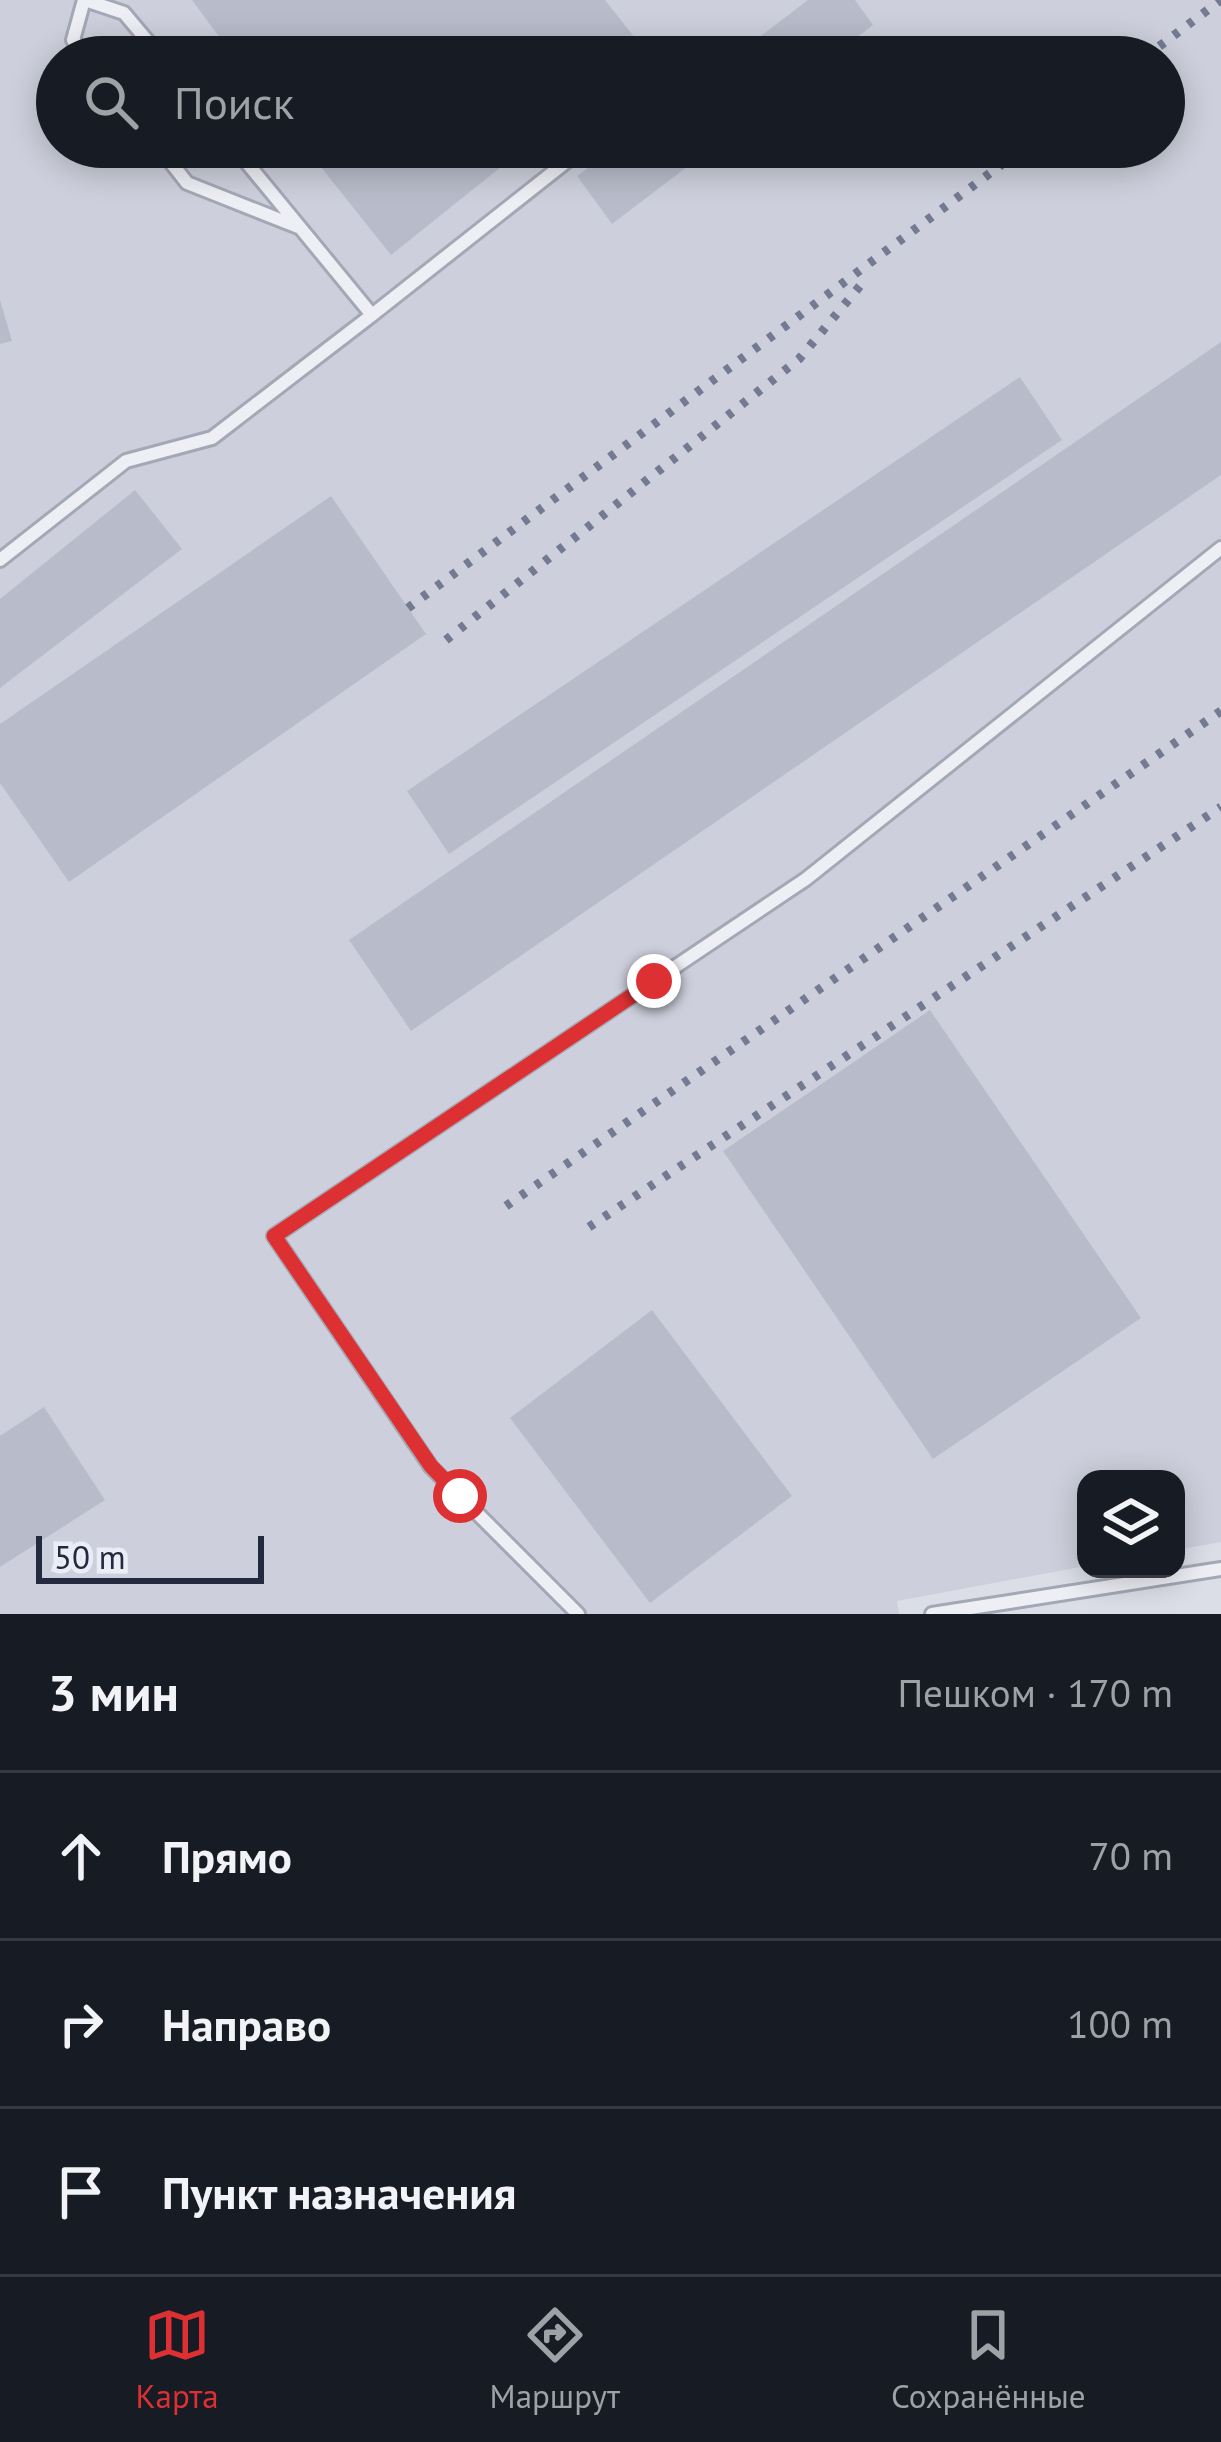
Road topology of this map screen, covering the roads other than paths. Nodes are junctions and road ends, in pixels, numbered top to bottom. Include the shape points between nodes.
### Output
1 (84, 0) edge
2 (74, 36) edge
3 (143, 36) edge
4 (175, 168) edge
5 (251, 168) edge
6 (558, 168) edge
7 (299, 227) junction
8 (372, 315) junction
9 (1221, 548) edge
10 (0, 560) edge
11 (1221, 1569) edge
12 (578, 1614) edge
13 (932, 1614) edge

1 - 2 lane
1 - 3 lane via 124,13
4 - 7 lane via 187,183
5 - 7 lane
6 - 8 lane
7 - 8 lane
8 - 10 lane via 212,438 126,461
9 - 12 lane via 806,879 274,1236 431,1466
11 - 13 lane

